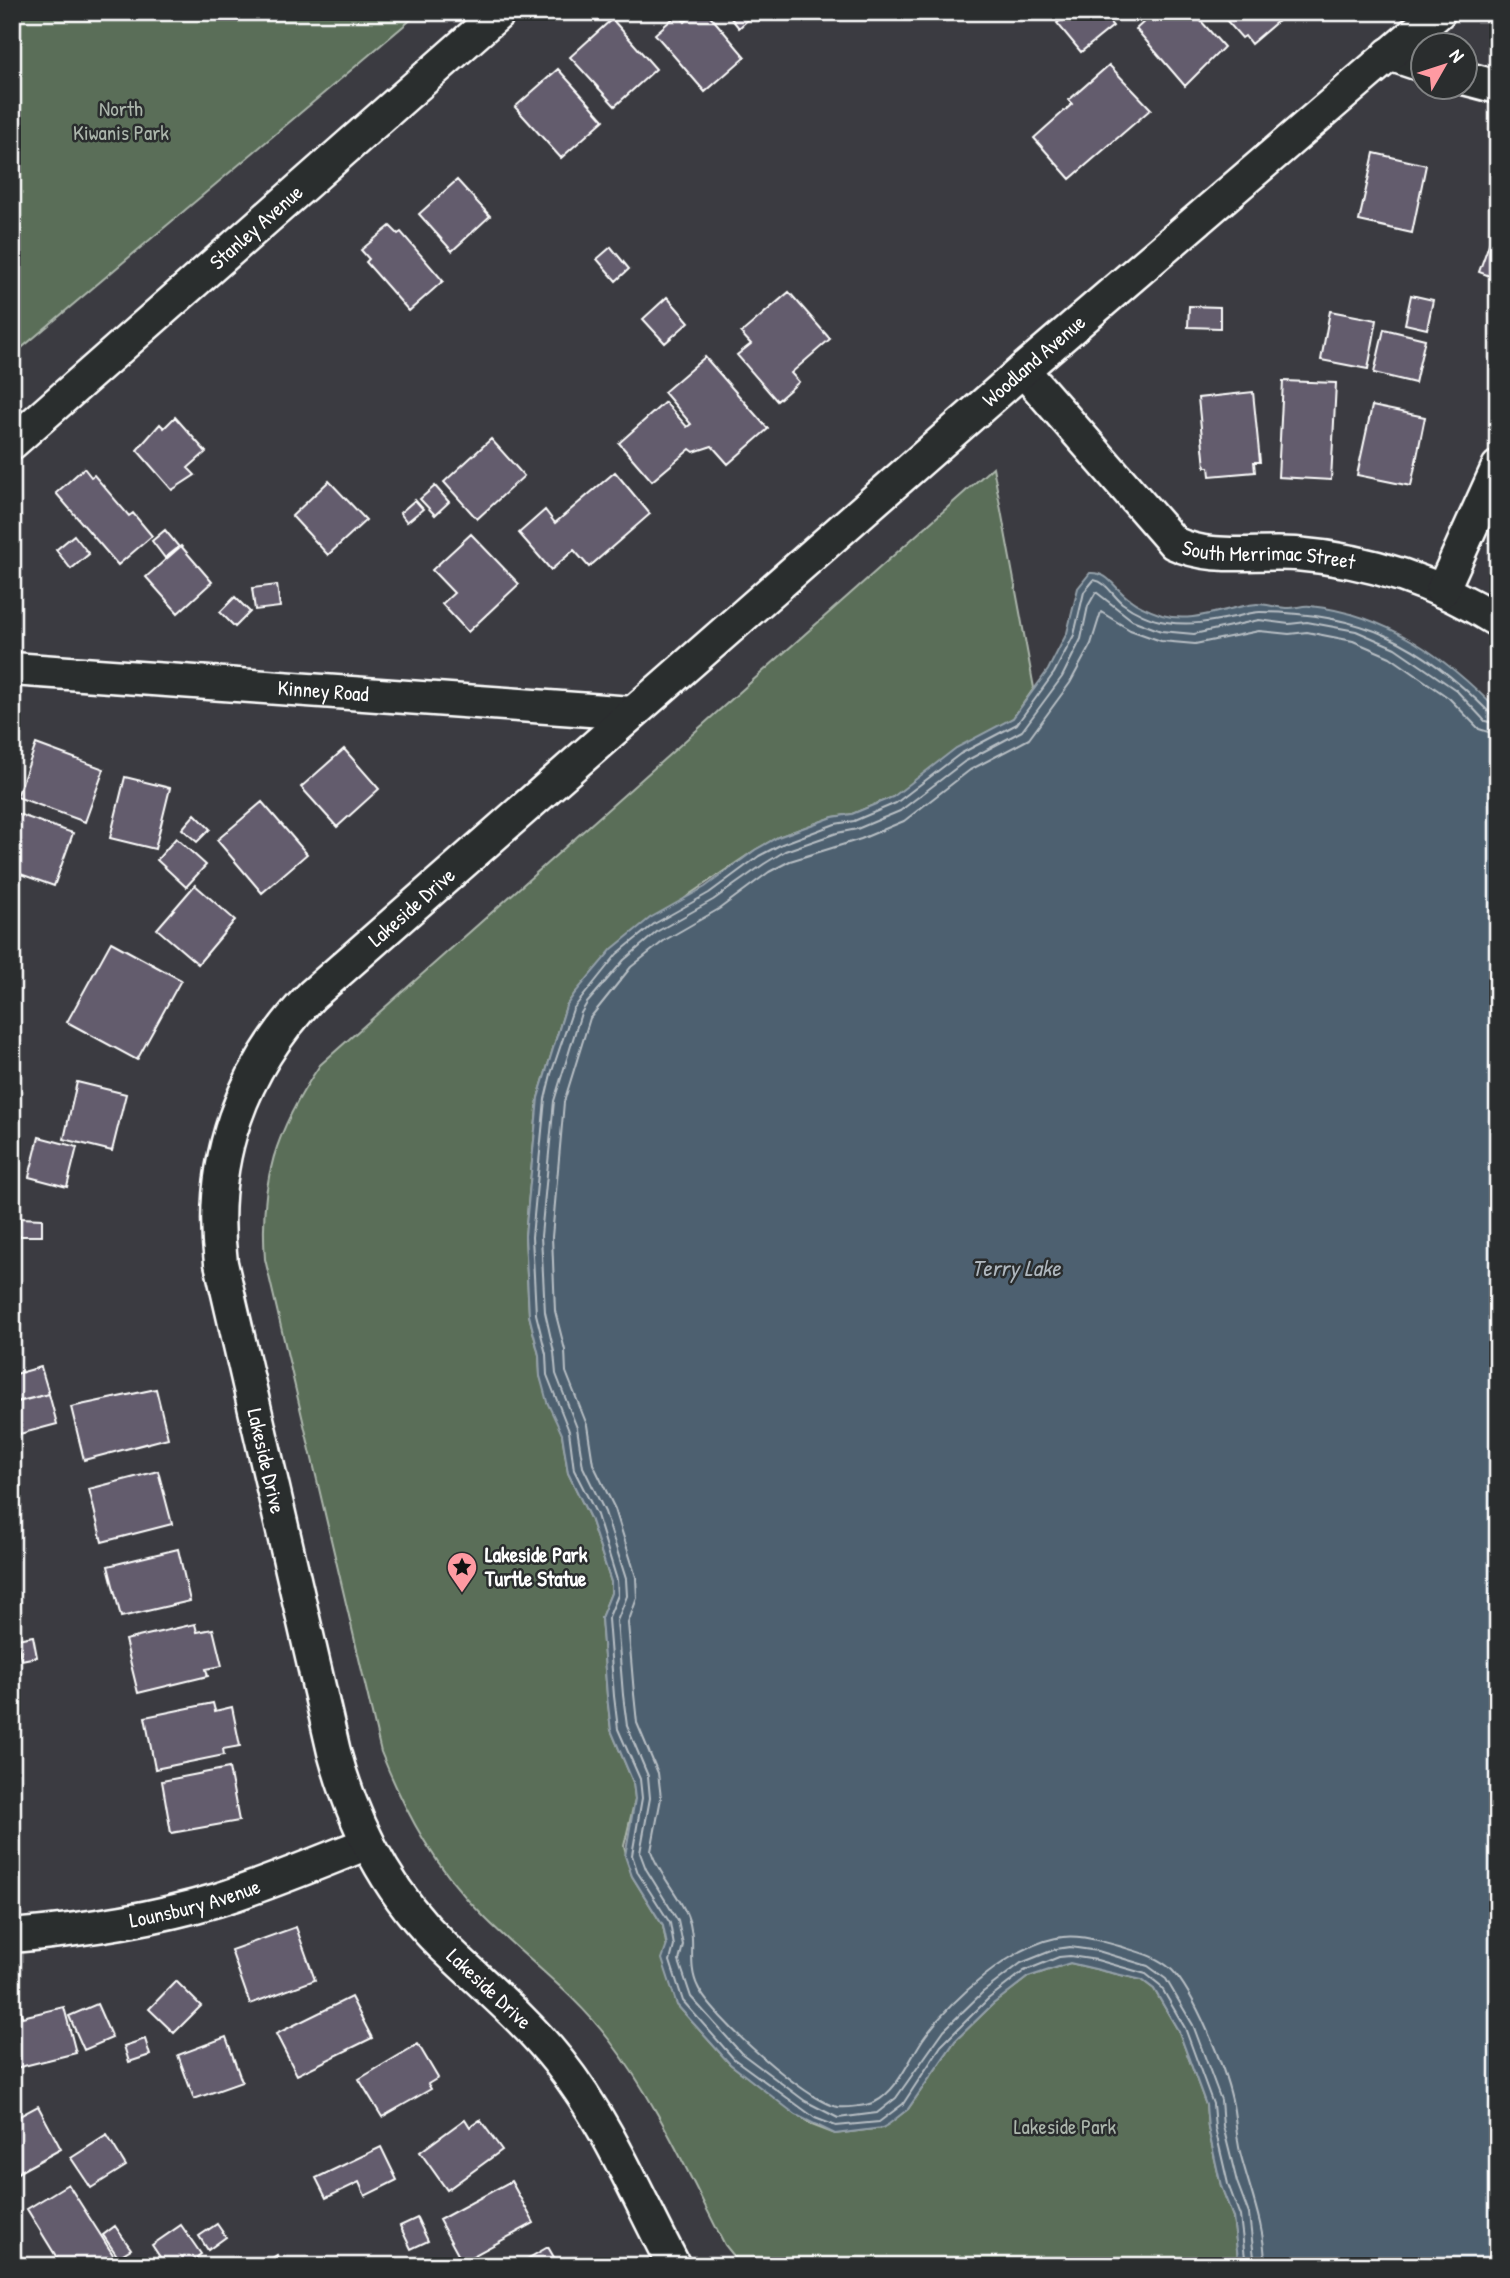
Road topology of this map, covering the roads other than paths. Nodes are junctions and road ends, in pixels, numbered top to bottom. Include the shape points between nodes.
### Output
1 (500, 12) edge
2 (1439, 12) edge
3 (1389, 54) junction
4 (1408, 60) edge
5 (1478, 82) edge
6 (1498, 88) edge
7 (1023, 370) junction
8 (12, 443) edge
9 (1498, 467) edge
10 (1442, 591) junction
11 (1498, 621) edge
12 (12, 669) edge
13 (632, 713) junction
14 (368, 1843) junction
15 (12, 1936) edge
16 (674, 2266) edge

1 - 8 street, Stanley Avenue
2 - 3 street, Woodland Avenue
3 - 4 street
3 - 7 street, Woodland Avenue
5 - 6 street
7 - 10 street, South Merrimac Street via 1174,543 1206,554 1273,553 1340,560 1396,573
7 - 13 street, Woodland Avenue
9 - 10 street
10 - 11 street, South Merrimac Street
12 - 13 street, Kinney Road
13 - 14 street, Lakeside Drive via 295,1012 254,1072 225,1147 217,1220 225,1285 334,1752
14 - 15 street, Lounsbury Avenue via 185,1909 85,1929
14 - 16 street, Lakeside Drive via 419,1920 522,2018 561,2064 598,2120

